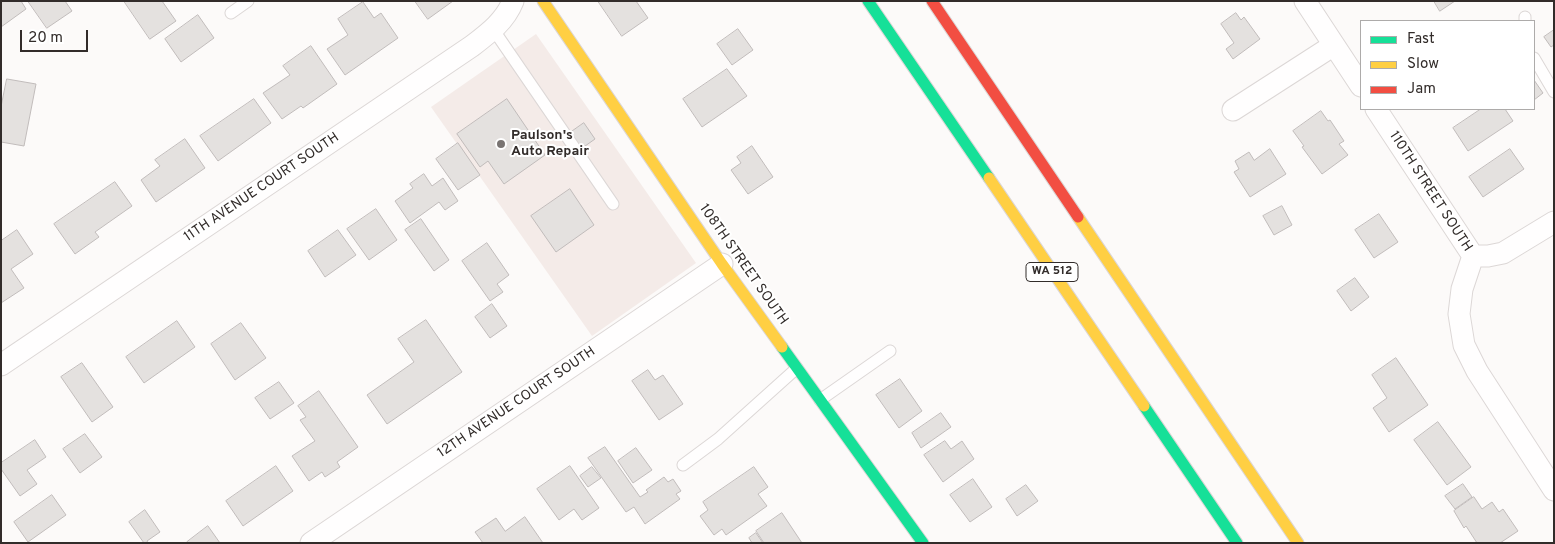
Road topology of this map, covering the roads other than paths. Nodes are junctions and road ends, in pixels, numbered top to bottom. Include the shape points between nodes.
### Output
1 (248, 1) edge
2 (514, 1) edge
3 (543, 1) edge
4 (868, 1) edge
5 (932, 1) edge
6 (1305, 1) edge
7 (231, 13) dead end
8 (493, 29) junction
9 (1334, 45) junction
10 (1535, 60) edge
11 (1360, 84) edge
12 (1554, 92) edge
13 (1233, 110) dead end
14 (1377, 110) edge
15 (613, 204) dead end
16 (1554, 222) edge
17 (1472, 256) junction
18 (722, 264) junction
19 (890, 351) dead end
20 (1, 365) edge
21 (797, 368) junction
22 (820, 400) junction
23 (683, 466) dead end
24 (1554, 490) edge
25 (311, 543) edge
26 (923, 543) edge
27 (1237, 543) edge
28 (1298, 543) edge

1 - 7 lane
2 - 8 street, 11TH AVENUE COURT SOUTH
3 - 18 main road, 108TH STREET SOUTH
4 - 27 main road, WA 512
5 - 28 main road
6 - 9 street
8 - 15 lane
8 - 20 street, 11TH AVENUE COURT SOUTH
9 - 11 street
9 - 13 street
10 - 12 lane
14 - 17 street, 110TH STREET SOUTH
16 - 17 street via 1504,253
17 - 24 street, 110TH STREET SOUTH via 1462,289 1459,314 1464,345 1476,371
18 - 21 main road, 108TH STREET SOUTH
18 - 25 street, 12TH AVENUE COURT SOUTH
19 - 22 lane
21 - 22 main road, 108TH STREET SOUTH
21 - 23 lane
22 - 26 main road, 108TH STREET SOUTH

